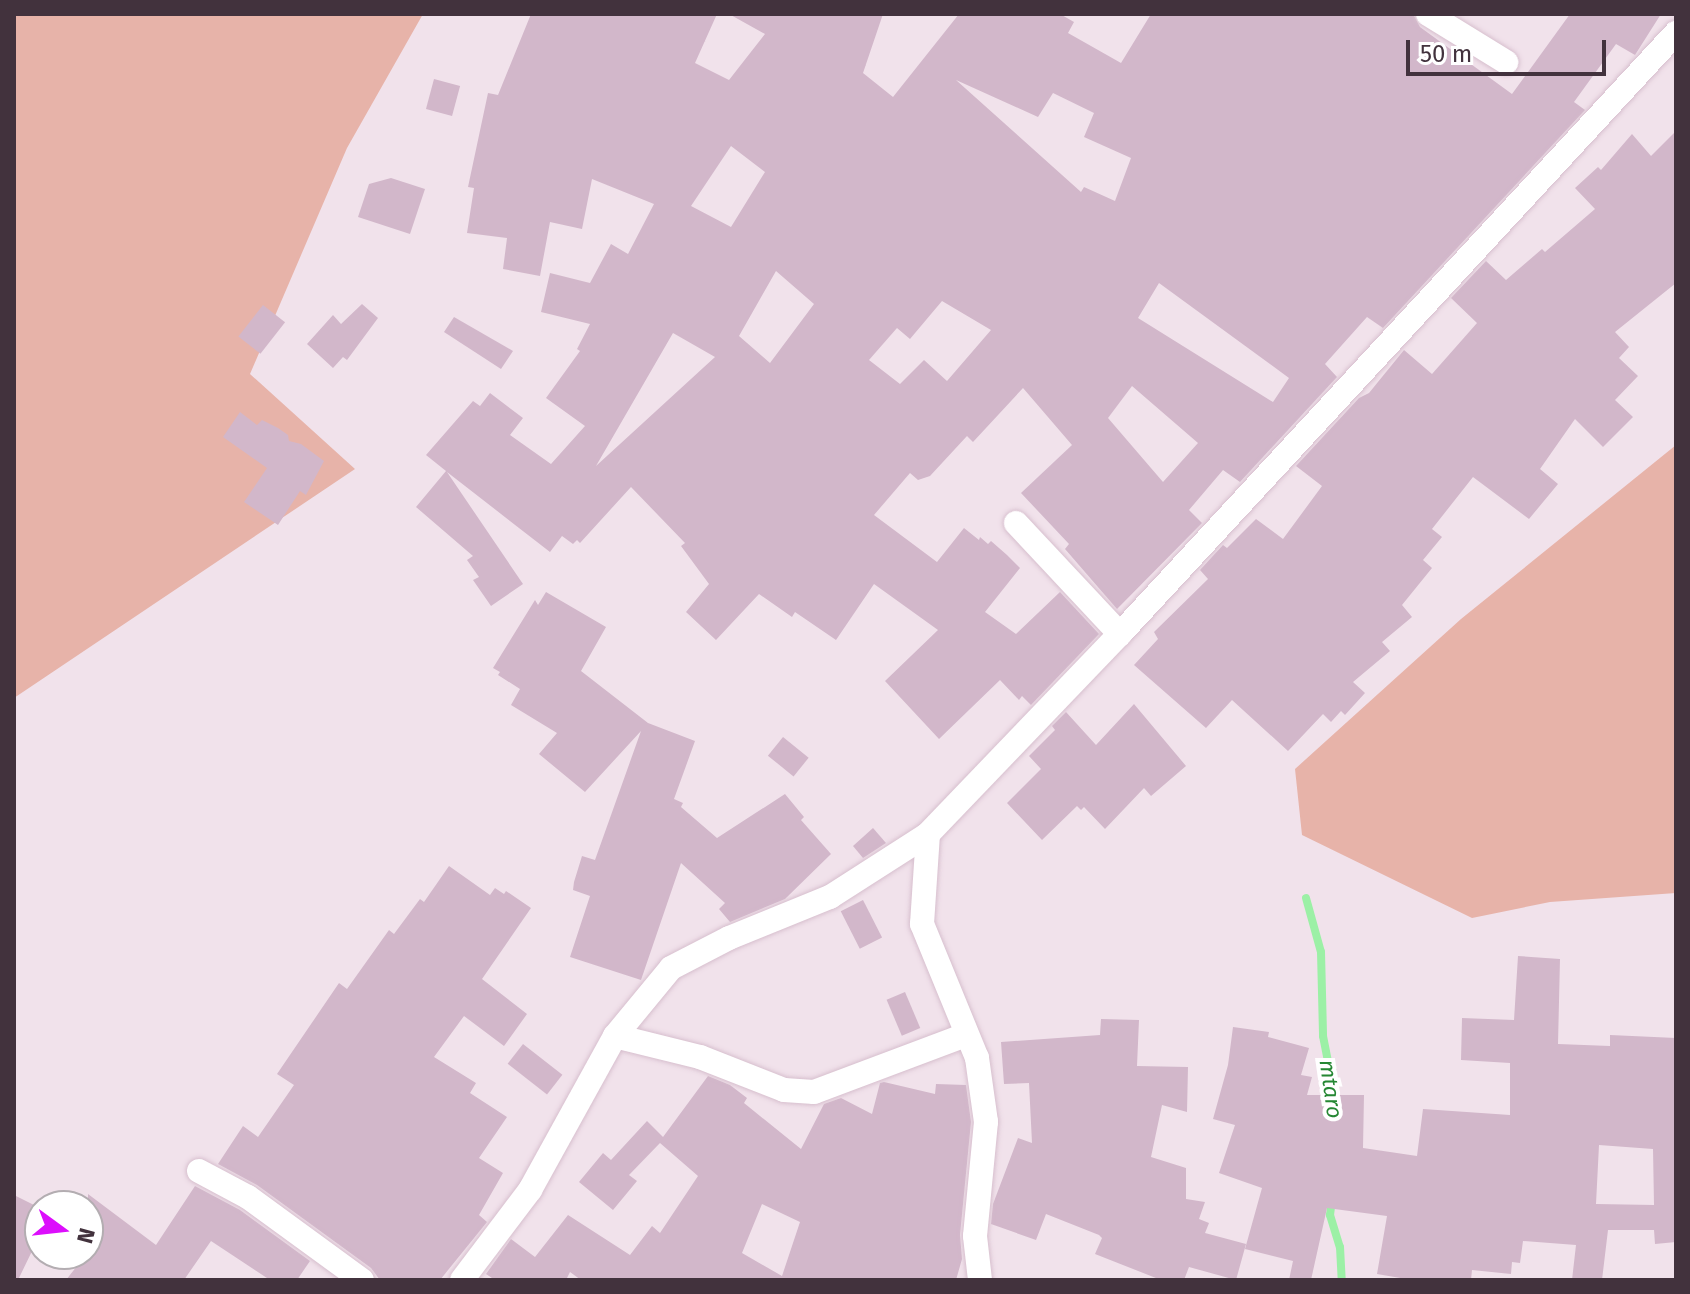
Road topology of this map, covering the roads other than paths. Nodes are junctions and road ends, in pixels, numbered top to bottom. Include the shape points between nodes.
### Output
1 (1428, 14) edge
2 (1676, 33) edge
3 (1506, 62) dead end
4 (1016, 523) dead end
5 (1120, 634) junction
6 (928, 834) junction
7 (966, 1035) junction
8 (615, 1036) junction
9 (199, 1171) dead end
10 (362, 1280) edge
11 (462, 1280) edge
12 (980, 1280) edge

1 - 3 street
2 - 5 street
4 - 5 street
5 - 6 street
6 - 7 street via 922,924
6 - 8 street via 830,897 671,968
7 - 8 street via 814,1092 784,1090 700,1057
7 - 12 street via 977,1058 986,1122 975,1236
8 - 11 street via 530,1190
9 - 10 street via 248,1197

